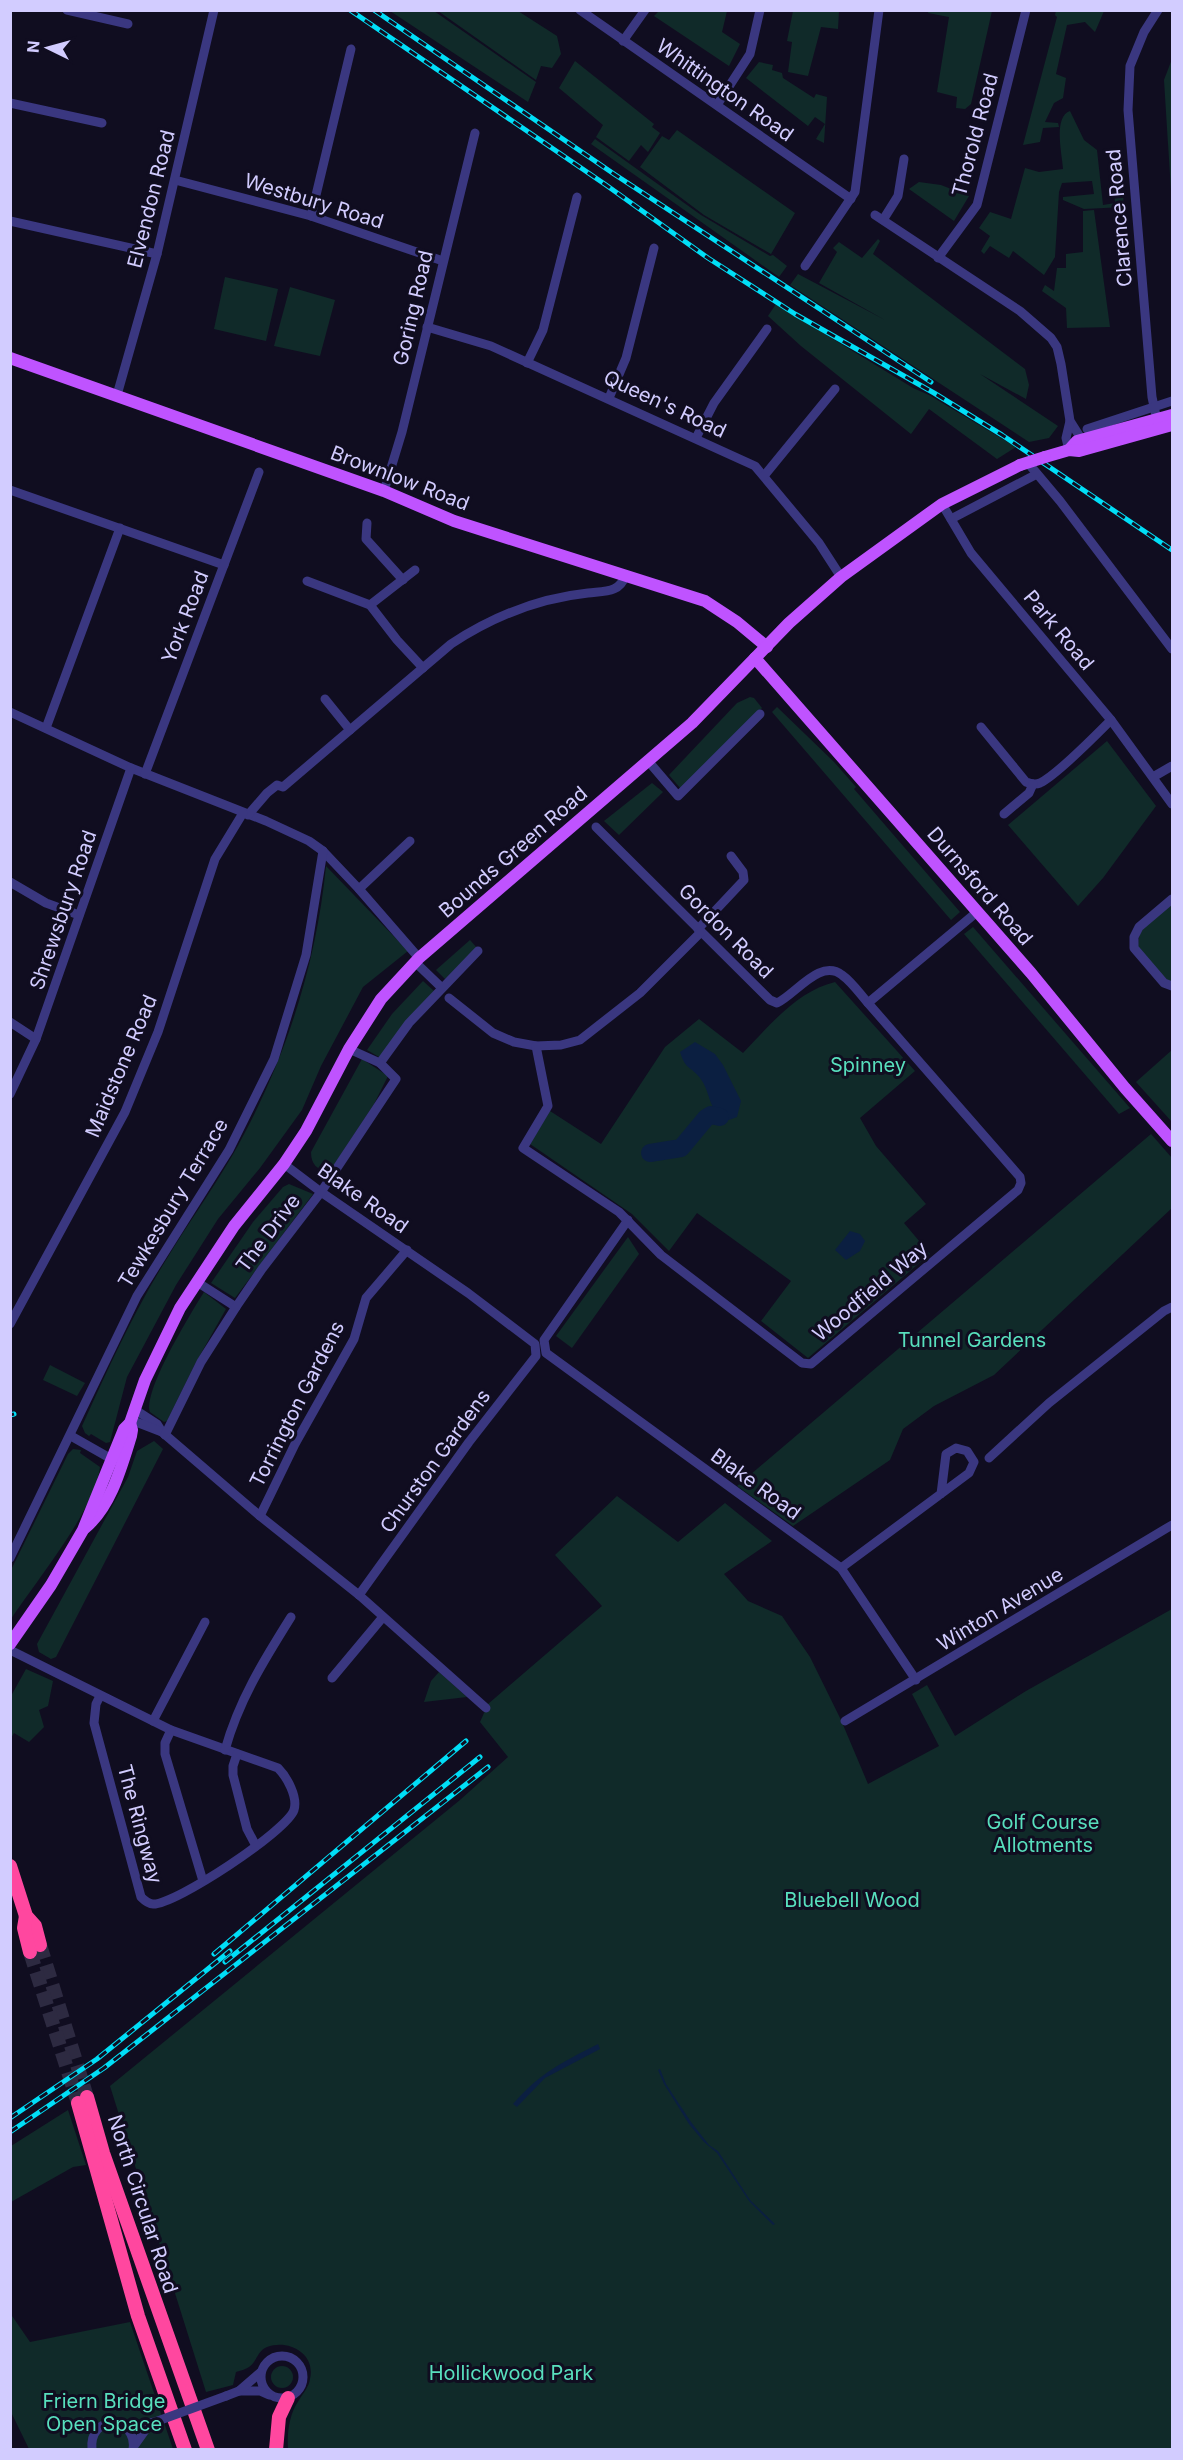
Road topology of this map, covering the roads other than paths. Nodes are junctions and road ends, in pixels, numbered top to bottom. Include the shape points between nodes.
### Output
1 (67, 10) edge
2 (214, 10) edge
3 (580, 10) edge
4 (645, 10) edge
5 (760, 10) edge
6 (879, 10) edge
7 (1026, 10) edge
8 (1158, 10) edge
9 (128, 24) dead end
10 (623, 41) junction
11 (351, 49) dead end
12 (10, 104) edge
13 (717, 105) junction
14 (102, 123) dead end
15 (474, 133) dead end
16 (904, 159) dead end
17 (175, 180) junction
18 (576, 197) dead end
19 (851, 199) junction
20 (311, 216) junction
21 (10, 221) edge
22 (654, 248) dead end
23 (157, 254) junction
24 (938, 258) junction
25 (443, 261) junction
26 (805, 266) dead end
27 (427, 327) junction
28 (767, 329) dead end
29 (10, 358) edge
30 (527, 363) junction
31 (835, 389) dead end
32 (117, 395) junction
33 (609, 398) junction
34 (1173, 400) edge
35 (1173, 415) edge
36 (1156, 418) junction
37 (1070, 421) junction
38 (1173, 425) edge
39 (1084, 434) junction
40 (696, 438) junction
41 (1065, 451) junction
42 (1029, 468) junction
43 (259, 472) dead end
44 (764, 476) junction
45 (986, 481) junction
46 (384, 491) junction
47 (11, 492) edge
48 (993, 498) junction
49 (942, 504) junction
50 (951, 519) junction
51 (367, 523) dead end
52 (120, 528) junction
53 (224, 565) junction
54 (415, 570) dead end
55 (626, 575) junction
56 (842, 577) junction
57 (403, 580) junction
58 (307, 581) dead end
59 (370, 605) junction
60 (767, 647) junction
61 (1173, 649) edge
62 (755, 658) junction
63 (423, 668) junction
64 (325, 699) dead end
65 (760, 714) dead end
66 (12, 715) edge
67 (1111, 720) junction
68 (981, 727) dead end
69 (46, 729) junction
70 (350, 730) junction
71 (649, 762) junction
72 (1173, 766) edge
73 (131, 768) junction
74 (145, 774) junction
75 (1153, 777) junction
76 (1033, 784) junction
77 (1173, 804) edge
78 (246, 814) junction
79 (1004, 814) dead end
80 (596, 827) dead end
81 (410, 841) dead end
82 (323, 851) junction
83 (731, 856) dead end
84 (10, 882) edge
85 (359, 889) junction
86 (1173, 899) edge
87 (977, 912) junction
88 (79, 915) junction
89 (700, 931) junction
90 (478, 951) dead end
91 (417, 960) junction
92 (1173, 986) edge
93 (442, 988) junction
94 (450, 998) dead end
95 (868, 1003) junction
96 (10, 1022) edge
97 (36, 1039) junction
98 (536, 1046) junction
99 (349, 1049) junction
100 (380, 1063) junction
101 (10, 1094) edge
102 (1173, 1141) edge
103 (284, 1164) junction
104 (321, 1192) junction
105 (628, 1220) junction
106 (407, 1250) junction
107 (197, 1281) junction
108 (236, 1306) junction
109 (1173, 1307) edge
110 (10, 1324) edge
111 (540, 1348) junction
112 (132, 1417) junction
113 (164, 1433) junction
114 (70, 1436) junction
115 (989, 1458) dead end
116 (117, 1462) junction
117 (941, 1494) junction
118 (260, 1516) junction
119 (1173, 1525) edge
120 (10, 1558) edge
121 (841, 1568) junction
122 (359, 1595) junction
123 (291, 1617) dead end
124 (383, 1617) junction
125 (205, 1622) dead end
126 (10, 1644) edge
127 (10, 1650) edge
128 (332, 1678) dead end
129 (916, 1680) junction
130 (100, 1696) junction
131 (486, 1708) dead end
132 (153, 1721) junction
133 (845, 1721) dead end
134 (171, 1730) junction
135 (225, 1750) junction
136 (237, 1754) junction
137 (256, 1846) junction
138 (10, 1866) edge
139 (203, 1881) junction
140 (35, 1949) tunnel mouth
141 (261, 2372) junction
142 (239, 2391) junction
143 (272, 2396) junction
144 (288, 2397) junction
145 (152, 2424) junction
146 (126, 2427) junction
147 (89, 2447) edge
148 (134, 2448) edge
149 (185, 2450) edge
150 (208, 2450) edge
151 (276, 2450) edge

1 - 9 street
2 - 17 street, Elvendon Road
3 - 10 street, Whittington Road
4 - 10 street
5 - 13 street via 750,54
6 - 19 street via 857,187
7 - 24 street, Thorold Road via 977,205
8 - 36 street, Clarence Road via 1130,66 1128,110
10 - 13 street, Whittington Road
11 - 20 street
12 - 14 street
13 - 19 street, Whittington Road
15 - 25 street, Goring Road
16 - 24 street via 898,196 879,218
17 - 20 street, Westbury Road
17 - 23 street, Elvendon Road
18 - 30 street via 543,330
19 - 26 street
20 - 25 street, Westbury Road
21 - 23 street
22 - 33 street via 626,358
23 - 32 street, Elvendon Road
24 - 37 street via 1020,311 1051,338 1061,364
25 - 27 street, Goring Road
27 - 30 street, Queen's Road via 491,346
27 - 46 street, Goring Road
28 - 40 street via 714,403
29 - 32 main road, Brownlow Road
30 - 33 street, Queen's Road
31 - 44 street
32 - 46 main road, Brownlow Road
33 - 40 street, Queen's Road
34 - 36 street
35 - 36 main road, Bounds Green Road
36 - 38 main road, Bounds Green Road
36 - 39 main road, Bounds Green Road
36 - 41 main road, Bounds Green Road via 1079,451
37 - 39 street
37 - 41 street
39 - 41 main road, Bounds Green Road
40 - 44 street, Queen's Road via 755,466
41 - 42 main road, Bounds Green Road, bridge
42 - 45 main road, Bounds Green Road
42 - 48 street
42 - 61 street via 1060,501
43 - 53 street, York Road
44 - 56 street, Queen's Road
45 - 48 street
45 - 49 main road, Bounds Green Road
46 - 55 main road, Brownlow Road via 454,521
47 - 52 street
48 - 50 street
49 - 50 street, Park Road
49 - 56 main road, Bounds Green Road
50 - 67 street, Park Road via 971,554
51 - 57 street via 366,539
52 - 53 street
52 - 69 street
53 - 74 street, York Road
54 - 57 street
55 - 60 main road, Brownlow Road via 705,601
55 - 63 street via 613,590 539,603 485,624 451,644
56 - 60 main road, Bounds Green Road
57 - 59 street
58 - 59 street
59 - 63 street
60 - 62 main road, Bounds Green Road
62 - 71 main road, Bounds Green Road
62 - 87 main road, Durnsford Road
63 - 70 street
64 - 70 street
65 - 71 street via 678,796
66 - 69 street
67 - 75 street, Park Road
67 - 76 street via 1041,783
68 - 76 street via 1026,782
69 - 73 street
70 - 78 street, Maidstone Road via 283,787 277,785 267,793
71 - 91 main road, Bounds Green Road
72 - 75 street
73 - 74 street
73 - 88 street, Shrewsbury Road
74 - 78 street
75 - 77 street, Park Road
76 - 79 street via 1029,793
78 - 82 street
78 - 110 street, Maidstone Road via 215,859 158,1032 125,1113
80 - 89 street, Gordon Road
81 - 85 street
82 - 85 street
82 - 114 street, Tewkesbury Terrace via 308,944 274,1059 229,1150 137,1296
83 - 89 street via 744,880
84 - 88 street via 46,903
85 - 91 street
86 - 92 street via 1139,927 1134,937 1134,948 1164,983
87 - 95 street
87 - 102 main road, Durnsford Road
88 - 97 street, Shrewsbury Road
89 - 95 street, Gordon Road via 770,1000 777,1003 785,999 827,970 844,975
89 - 98 street via 639,993 580,1040
90 - 93 street
91 - 93 street
91 - 99 main road, Bounds Green Road via 381,999
93 - 100 street via 409,1023
94 - 98 street via 493,1033
95 - 105 street, Woodfield Way via 1020,1177 1018,1190 811,1364 802,1363 661,1255
96 - 97 street
97 - 101 street, Shrewsbury Road
98 - 105 street, Woodfield Way via 548,1106 523,1148
99 - 100 street
99 - 103 main road, Bounds Green Road
100 - 104 street, The Drive via 396,1078
103 - 104 street, Blake Road
103 - 107 main road, Bounds Green Road via 234,1226
104 - 106 street, Blake Road
104 - 108 street, The Drive
105 - 111 street, Churston Gardens
106 - 111 street, Blake Road
106 - 118 street, Torrington Gardens via 366,1298 354,1339
107 - 108 street
107 - 112 main road, Bounds Green Road via 163,1341
108 - 113 street, The Drive
109 - 115 street via 1049,1403
111 - 121 street, Blake Road
111 - 122 street, Churston Gardens
112 - 113 street via 157,1424
112 - 116 main road, Bounds Green Road via 132,1436
113 - 118 street
114 - 116 street
114 - 120 street, Tewkesbury Terrace
116 - 126 main road, Bounds Green Road via 101,1511 83,1530
117 - 117 street via 946,1454 956,1448 967,1451 974,1462 969,1473
117 - 121 street
118 - 122 street
119 - 129 street, Winton Avenue
121 - 129 street, Blake Road
122 - 124 street
123 - 135 street via 238,1709
124 - 128 street
124 - 131 street
125 - 132 street
127 - 130 street, The Ringway
129 - 133 street, Winton Avenue
130 - 132 street, The Ringway
130 - 139 street, The Ringway via 94,1723 141,1897 152,1904 165,1901
132 - 134 street, The Ringway
134 - 135 street, The Ringway
134 - 139 street via 165,1754
135 - 136 street, The Ringway
136 - 137 street via 233,1775 247,1829
136 - 137 street, The Ringway via 278,1768 294,1798 294,1809 287,1822
137 - 139 street, The Ringway
138 - 140 highway via 26,1916 34,1926
141 - 142 street
141 - 143 street via 262,2385
141 - 144 street via 268,2361 280,2355 298,2361 304,2379 299,2391
142 - 143 street via 260,2391
142 - 145 street, bridge
143 - 144 street
144 - 151 highway via 279,2417
145 - 146 street
145 - 148 street
146 - 147 street via 117,2423 102,2425
146 - 148 street
149 - 150 highway, North Circular Road via 129,2286 83,2100

